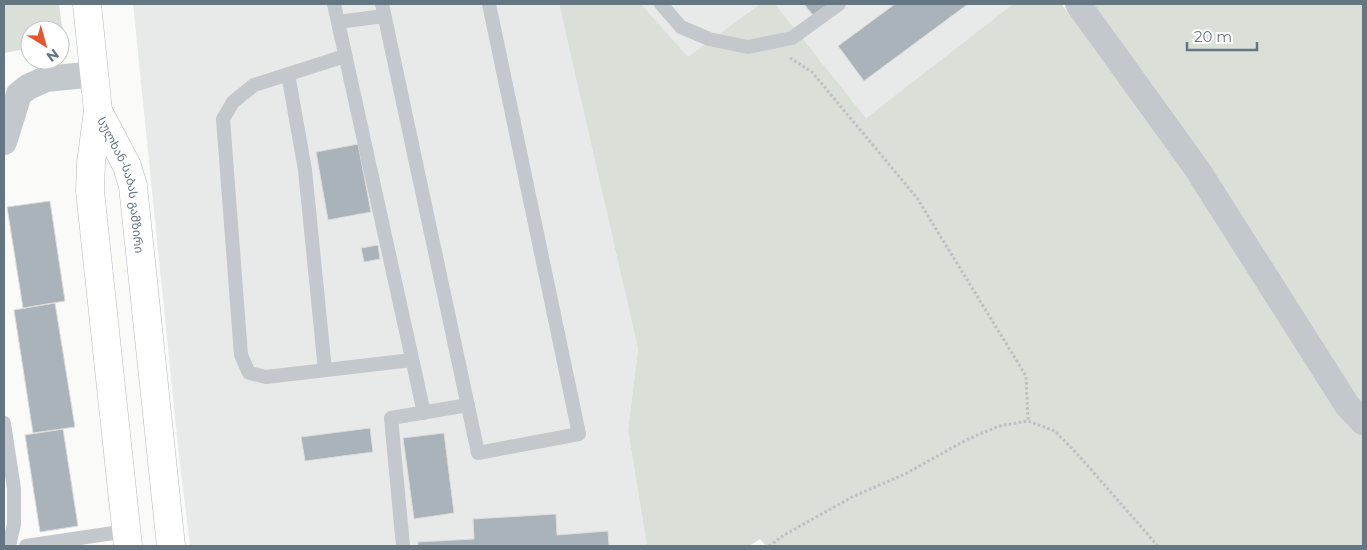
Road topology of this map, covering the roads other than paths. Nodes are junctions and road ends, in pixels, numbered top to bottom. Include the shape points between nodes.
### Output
1 (87, 4) edge
2 (334, 4) edge
3 (489, 4) edge
4 (660, 4) edge
5 (839, 4) edge
6 (1078, 4) edge
7 (383, 10) edge
8 (338, 22) junction
9 (345, 56) junction
10 (94, 74) junction
11 (288, 74) junction
12 (98, 111) junction
13 (4, 142) edge
14 (412, 360) junction
15 (325, 370) junction
16 (468, 405) junction
17 (424, 413) junction
18 (1363, 422) edge
19 (4, 424) edge
20 (128, 539) edge
21 (10, 546) edge
22 (26, 546) edge
23 (172, 546) edge
24 (403, 546) edge

1 - 10 main road
2 - 8 lane
3 - 16 lane via 579,434 478,453
4 - 5 lane via 681,27 709,39 748,47 792,38
6 - 18 street via 1197,169 1347,404
7 - 8 lane
7 - 16 lane
8 - 9 lane
9 - 11 lane
9 - 14 lane
10 - 12 main road
10 - 13 street via 46,79 28,87 20,94
11 - 15 lane via 305,170
11 - 15 lane via 254,84 233,102 223,119 241,355 249,373 266,377
12 - 20 main road, სულხან-საბას გამზირი via 90,191
12 - 23 main road, სულხან-საბას გამზირი via 127,166 132,186
14 - 15 lane
14 - 17 lane
16 - 17 lane
17 - 24 lane via 391,418
19 - 21 lane via 14,488
20 - 22 lane

